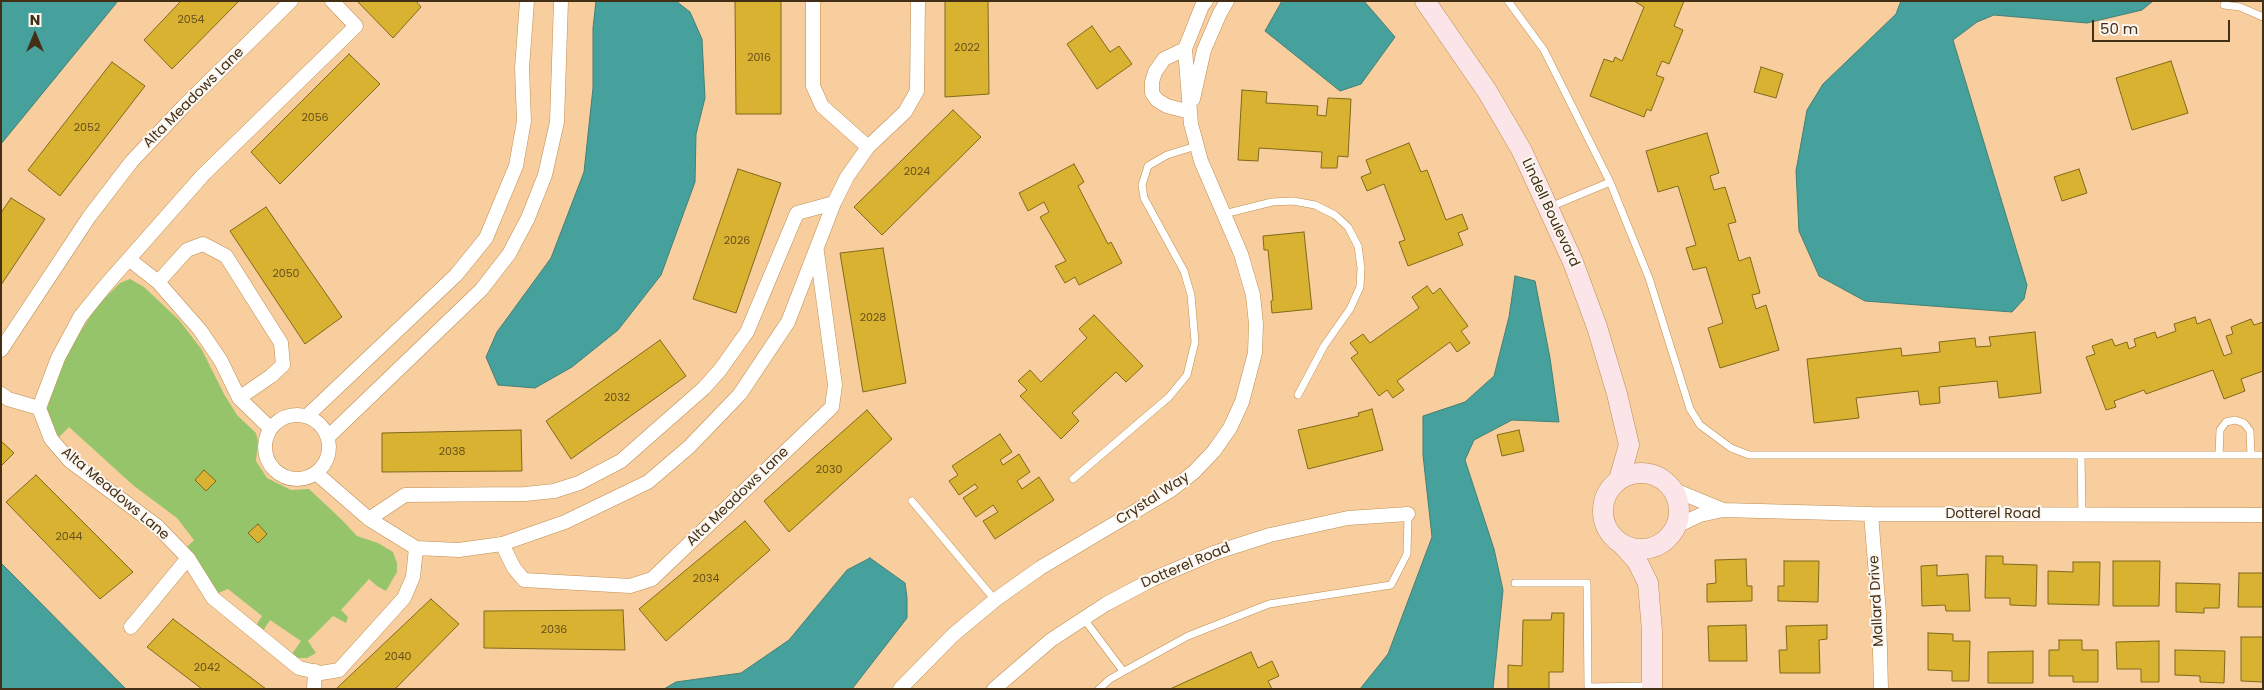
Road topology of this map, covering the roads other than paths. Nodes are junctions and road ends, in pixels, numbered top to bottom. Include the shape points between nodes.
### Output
1 (291, 1) edge
2 (332, 1) edge
3 (527, 1) edge
4 (560, 1) edge
5 (813, 1) edge
6 (918, 1) edge
7 (1206, 1) edge
8 (1227, 1) edge
9 (1425, 1) edge
10 (1508, 1) edge
11 (2224, 4) dead end
12 (2263, 17) edge
13 (1186, 50) junction
14 (1190, 112) junction
15 (1196, 146) junction
16 (868, 147) junction
17 (1610, 182) junction
18 (834, 203) junction
19 (1550, 207) junction
20 (1224, 214) junction
21 (817, 248) junction
22 (130, 260) junction
23 (158, 282) junction
24 (1, 350) edge
25 (1, 394) edge
26 (1298, 395) dead end
27 (239, 398) junction
28 (39, 408) junction
29 (307, 416) junction
30 (270, 428) junction
31 (328, 437) junction
32 (1629, 445) junction
33 (2081, 455) junction
34 (2219, 455) junction
35 (2251, 455) junction
36 (2263, 455) edge
37 (316, 473) junction
38 (1073, 479) dead end
39 (1619, 480) junction
40 (1667, 484) junction
41 (912, 501) dead end
42 (1723, 510) junction
43 (1408, 514) joint
44 (1871, 514) junction
45 (2082, 515) junction
46 (2263, 515) edge
47 (369, 519) junction
48 (1669, 536) junction
49 (1621, 543) junction
50 (502, 544) junction
51 (416, 548) junction
52 (188, 558) junction
53 (1648, 582) junction
54 (1515, 583) dead end
55 (995, 600) junction
56 (1084, 619) junction
57 (131, 627) dead end
58 (314, 671) junction
59 (1123, 671) junction
60 (1652, 687) edge
61 (1588, 688) edge
62 (314, 689) edge
63 (900, 689) edge
64 (994, 689) edge
65 (1098, 689) edge
66 (1881, 689) edge

1 - 24 street, Alta Meadows Lane via 132,161 89,217
2 - 22 street via 356,26 203,175
3 - 29 street via 522,68 524,121 516,166 486,238 456,275
4 - 31 street via 557,122 545,175 509,254 481,290
5 - 16 street via 813,86 822,106
6 - 16 street, Alta Meadows Lane via 917,91 905,112
7 - 13 street, Crystal Way
8 - 14 street, Crystal Way via 1204,50
9 - 19 street, Lindell Boulevard via 1487,91
10 - 17 lane via 1544,50
11 - 12 lane
13 - 14 street, Crystal Way
13 - 14 street via 1164,59 1155,72 1152,93 1167,106
14 - 15 street, Crystal Way
15 - 20 street, Crystal Way
15 - 38 lane via 1167,155 1148,166 1142,185 1144,198 1184,271 1191,295 1194,342 1186,375 1169,397
16 - 18 street, Alta Meadows Lane
17 - 19 lane
17 - 33 lane via 1649,278 1690,409 1700,425 1731,448 1749,455
18 - 21 street, Alta Meadows Lane
18 - 47 street via 797,213 746,332 720,370 621,461 579,483 554,490 525,494 405,495
19 - 32 street, Lindell Boulevard via 1597,327
20 - 26 lane via 1272,202 1315,205 1335,215 1348,228 1358,246 1360,287
20 - 55 street, Crystal Way via 1250,281 1256,324 1251,374 1230,428 1214,451 1171,490 1040,568
21 - 50 street, Alta Meadows Lane via 788,322 740,394 689,447 648,482 565,522
21 - 50 street, Alta Meadows Lane via 835,385 832,407 652,579 630,586 524,580
22 - 23 street
22 - 28 street via 80,317 58,358
23 - 27 street via 200,330 221,360
23 - 27 street via 187,250 203,244 226,256 281,343 283,365
25 - 28 street
27 - 30 street
28 - 52 street, Alta Meadows Lane via 51,439 70,461 157,526
29 - 30 street via 287,416
29 - 31 street via 316,420
30 - 37 street via 264,447 268,462 278,473 297,480
31 - 37 street via 328,457
32 - 39 street, Lindell Boulevard
32 - 40 street
33 - 34 lane
33 - 45 lane
34 - 35 lane
34 - 35 lane via 2220,430 2226,422 2235,420 2244,423 2250,431
35 - 36 lane
37 - 47 street, Alta Meadows Lane
39 - 40 street via 1632,474 1647,474
39 - 49 street via 1603,505 1604,520 1610,533
40 - 42 street, Dotterel Road
40 - 48 street via 1678,502 1679,517
41 - 55 lane
42 - 44 street, Dotterel Road
42 - 48 street, Dotterel Road via 1700,515 1681,524
43 - 56 street, Dotterel Road via 1348,518 1270,535 1214,553 1153,579
43 - 59 lane via 1406,554 1391,585 1269,604 1188,636
44 - 45 street, Dotterel Road
44 - 66 street, Mallard Drive
45 - 46 street, Dotterel Road
47 - 51 street, Alta Meadows Lane
48 - 49 street via 1650,548 1635,549
48 - 53 street
49 - 53 street via 1637,561
50 - 51 street, Alta Meadows Lane via 459,550
51 - 58 street, Alta Meadows Lane via 413,577 404,598 339,670
52 - 57 street
52 - 58 street, Alta Meadows Lane via 213,598 299,668
53 - 60 street
54 - 61 lane via 1587,583
55 - 63 street, Crystal Way via 952,636
56 - 59 lane
56 - 64 street, Dotterel Road via 1051,640
58 - 62 street
59 - 65 lane
60 - 61 lane

